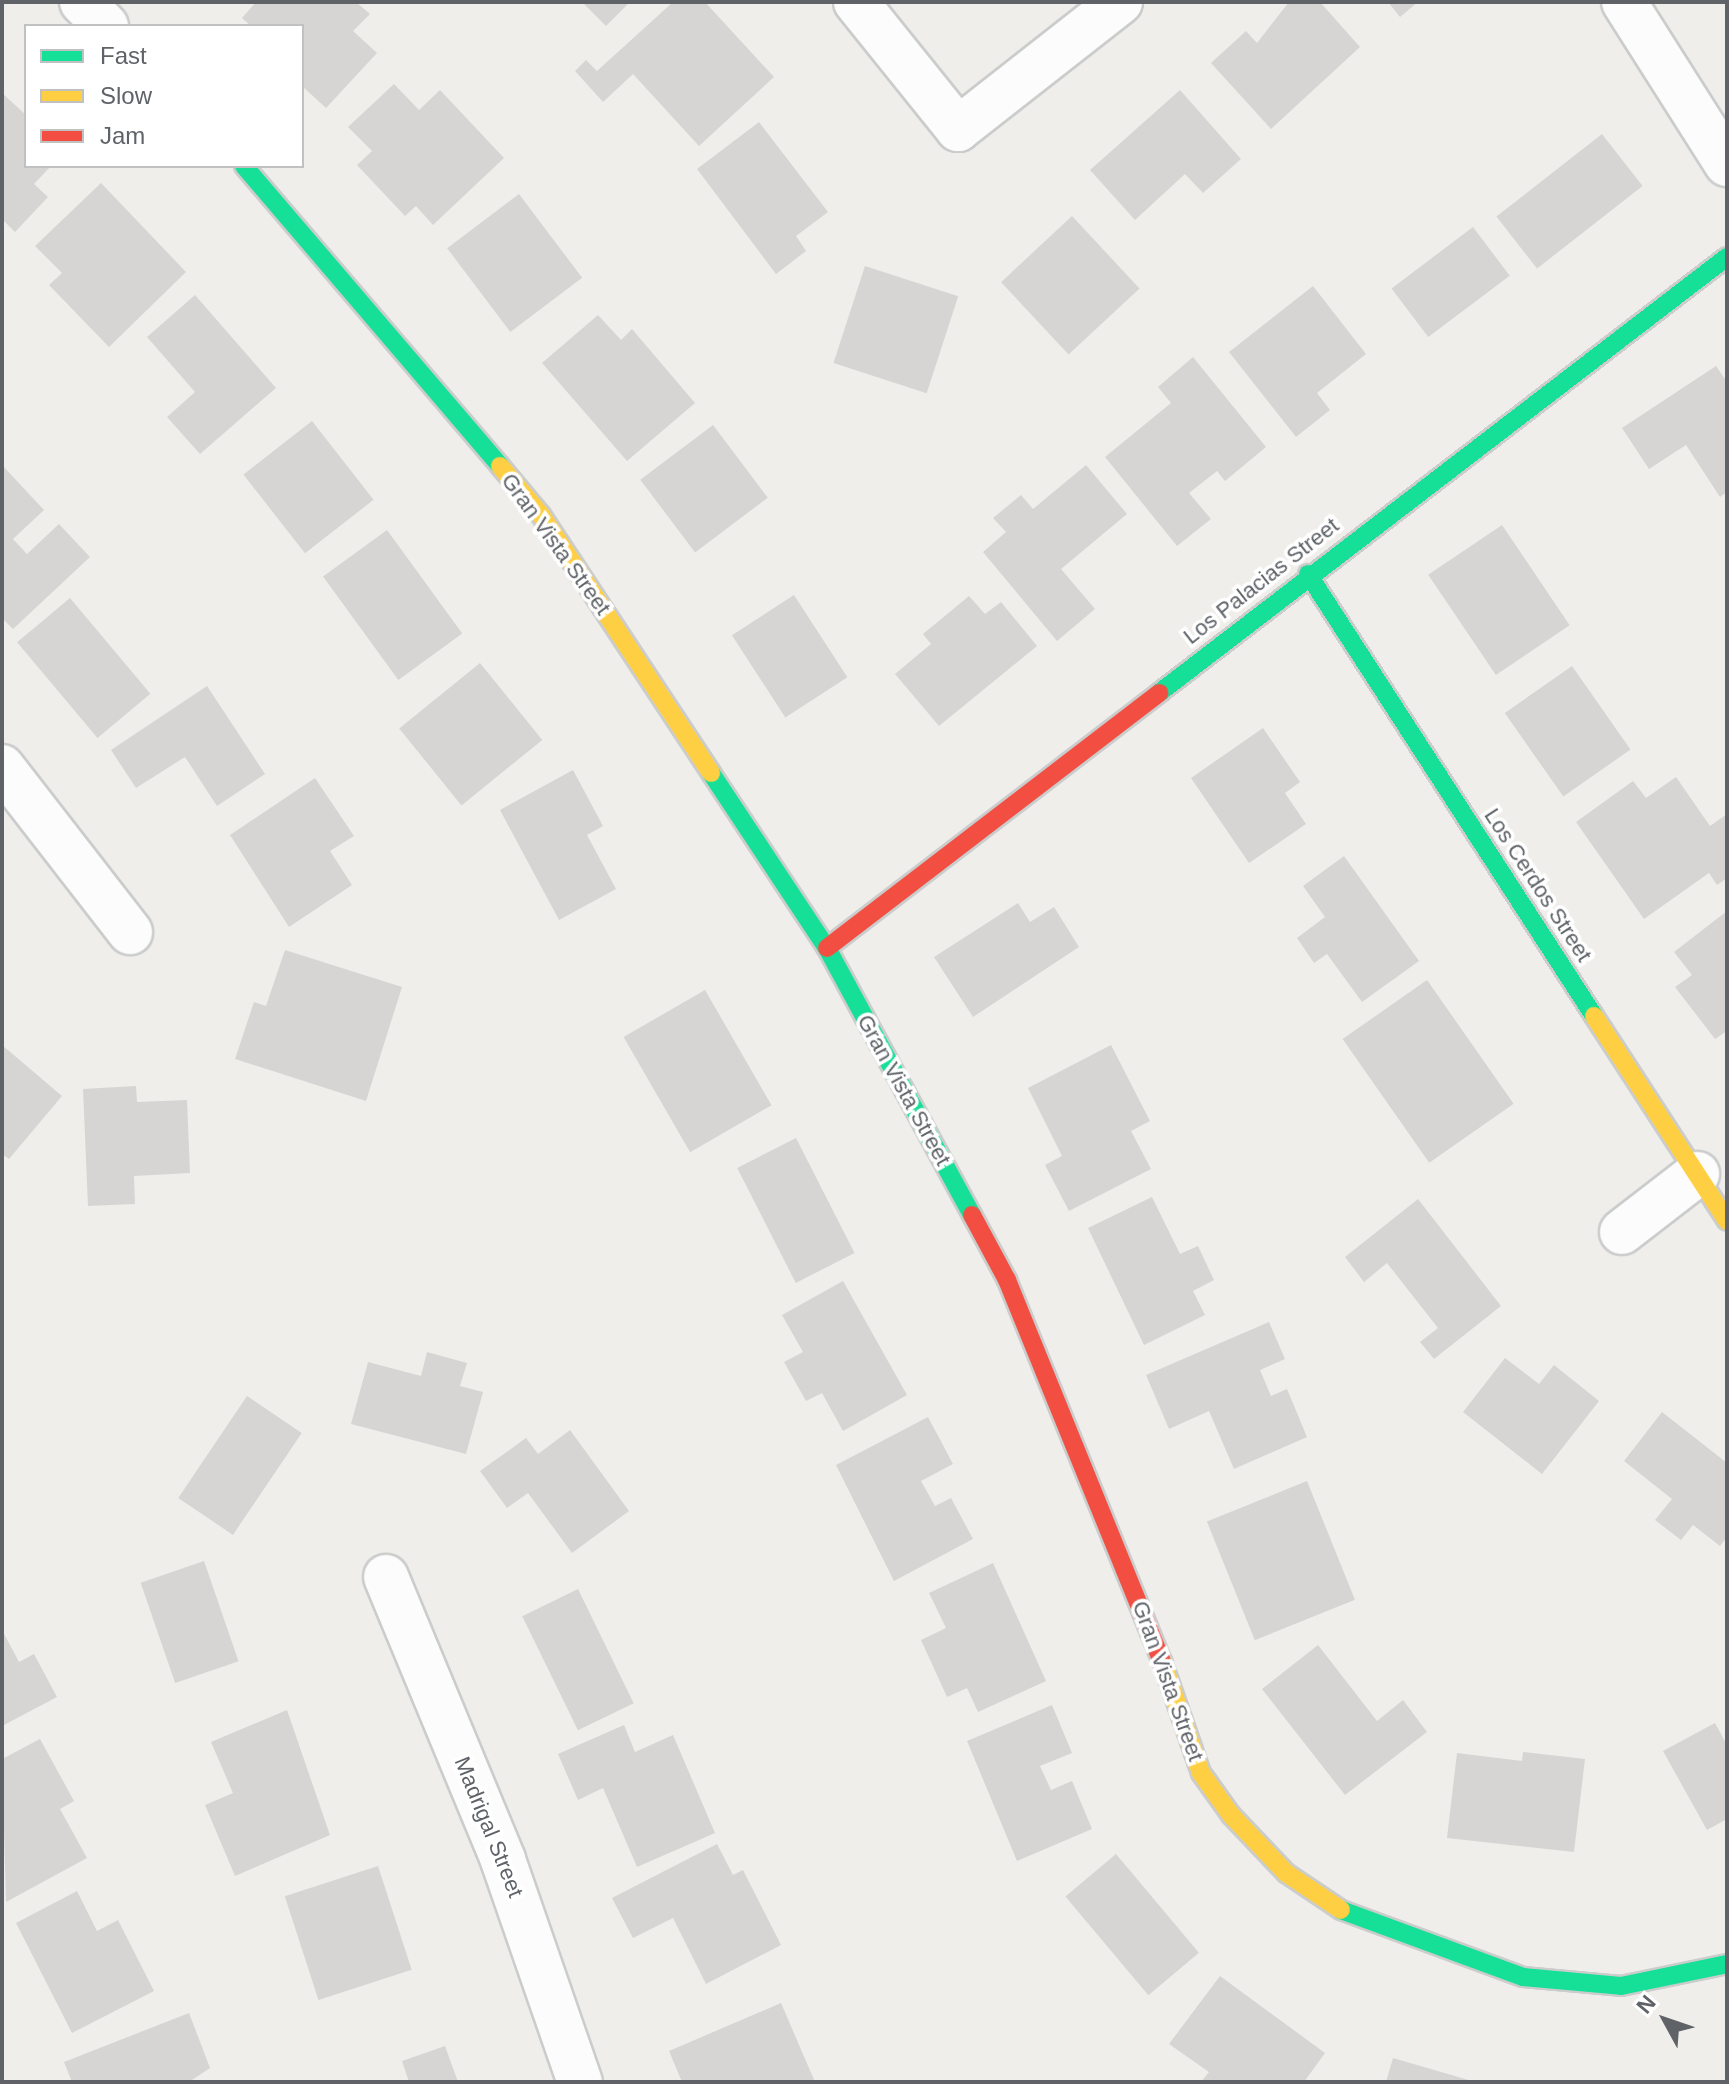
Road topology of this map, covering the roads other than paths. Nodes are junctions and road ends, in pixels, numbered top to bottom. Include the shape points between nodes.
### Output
1 (82, 2) edge
2 (856, 2) edge
3 (1120, 2) edge
4 (1624, 2) edge
5 (104, 24) edge
6 (1727, 164) edge
7 (246, 168) edge
8 (1727, 257) edge
9 (1308, 574) junction
10 (2, 767) edge
11 (130, 932) dead end
12 (827, 948) junction
13 (1697, 1174) junction
14 (1727, 1221) edge
15 (1622, 1232) dead end
16 (386, 1577) dead end
17 (1727, 1964) edge
18 (580, 2082) edge

1 - 5 street
2 - 3 street via 958,129
4 - 6 street
7 - 12 street, Gran Vista Street via 541,515
8 - 9 street, Los Palacias Street
9 - 12 street, Los Palacias Street
9 - 13 street, Los Cerdos Street
10 - 11 street
12 - 17 street, Gran Vista Street via 1007,1280 1153,1635 1201,1773 1257,1844 1318,1897 1417,1945 1523,1977 1621,1986
13 - 14 street, Los Cerdos Street
13 - 15 street
16 - 18 street, Madrigal Street via 514,1889

